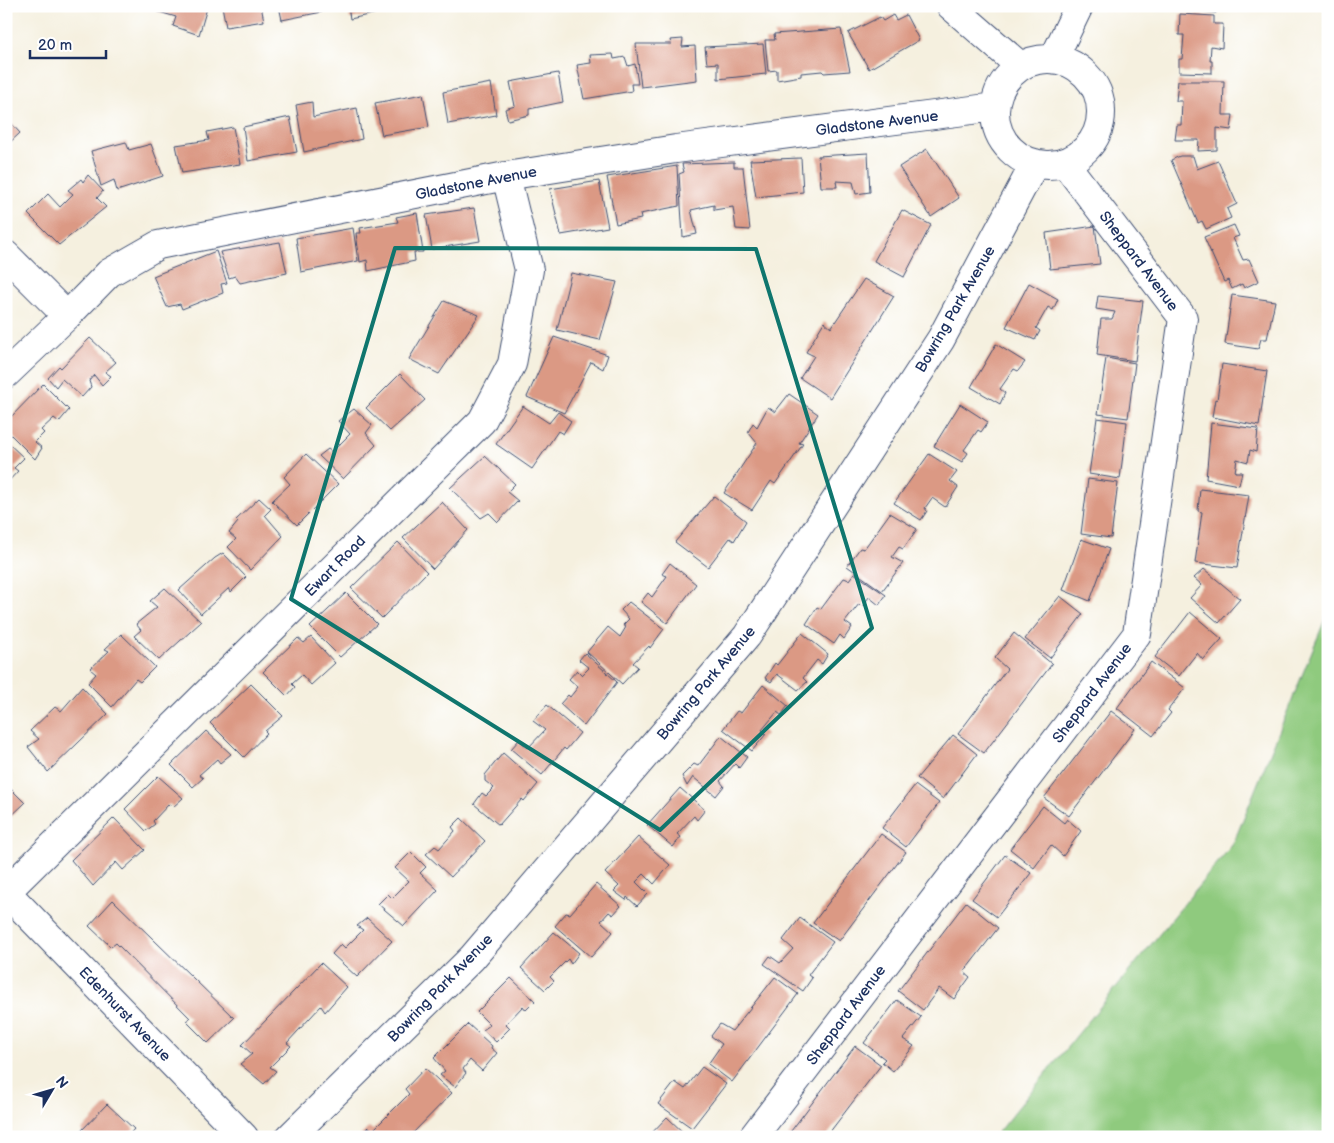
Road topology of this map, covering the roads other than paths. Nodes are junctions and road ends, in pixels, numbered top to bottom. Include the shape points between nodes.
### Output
1 (951, 6) edge
2 (1079, 6) edge
3 (1054, 58) junction
4 (1020, 66) junction
5 (995, 107) junction
6 (1064, 162) junction
7 (1035, 163) junction
8 (506, 176) junction
9 (6, 255) edge
10 (67, 316) junction
11 (6, 374) edge
12 (6, 892) edge
13 (244, 1137) edge
14 (290, 1137) edge
15 (753, 1137) edge

1 - 4 street
2 - 3 street
3 - 4 street
3 - 6 street via 1079,68 1095,86 1101,103 1097,134 1088,147
4 - 5 street via 1008,76
5 - 7 street via 1002,138 1014,152
5 - 8 street, Gladstone Avenue via 676,149
6 - 7 street
6 - 15 street, Sheppard Avenue via 1183,318 1137,634
7 - 14 street, Bowring Park Avenue via 941,338 746,636 472,958
8 - 10 street, Gladstone Avenue via 158,245 109,273
8 - 12 street, Ewart Road via 529,270 512,364 482,421
9 - 10 street
10 - 11 street, Gladstone Avenue
12 - 13 street, Edenhurst Avenue

